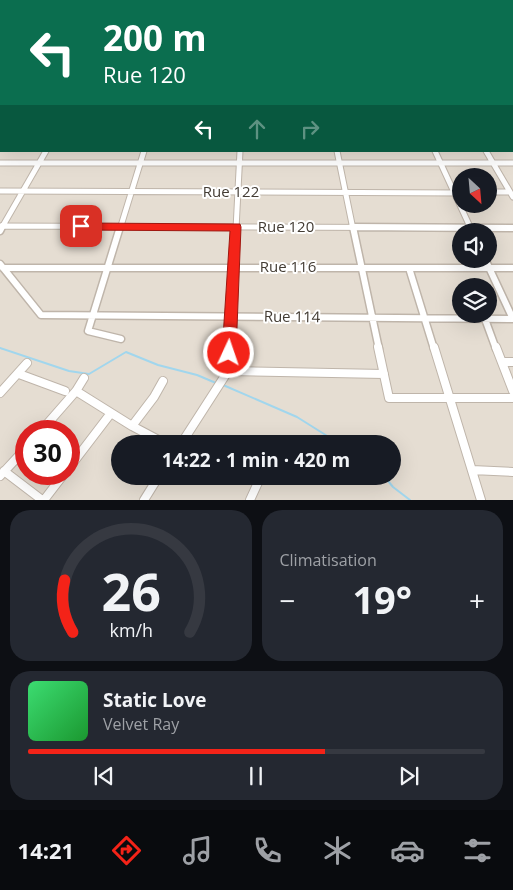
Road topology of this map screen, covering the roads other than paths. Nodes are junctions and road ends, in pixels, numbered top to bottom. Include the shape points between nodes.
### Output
1 (45, 152) edge
2 (144, 152) edge
3 (240, 152) edge
4 (337, 152) edge
5 (435, 152) edge
6 (487, 152) edge
7 (0, 163) edge
8 (39, 163) junction
9 (140, 163) junction
10 (239, 163) junction
11 (339, 163) junction
12 (440, 163) junction
13 (494, 163) junction
14 (513, 163) edge
15 (452, 189) edge
16 (0, 191) edge
17 (23, 191) junction
18 (131, 192) junction
19 (238, 192) junction
20 (345, 192) junction
21 (452, 193) edge
22 (498, 193) edge
23 (511, 195) edge
24 (120, 226) junction
25 (236, 227) junction
26 (353, 227) junction
27 (1, 228) edge
28 (497, 228) edge
29 (513, 228) edge
30 (452, 229) edge
31 (1, 266) edge
32 (107, 268) junction
33 (234, 268) junction
34 (361, 268) junction
35 (409, 268) junction
36 (452, 268) edge
37 (489, 268) edge
38 (497, 268) edge
39 (513, 268) edge
40 (92, 315) junction
41 (231, 316) junction
42 (372, 318) junction
43 (425, 318) junction
44 (452, 318) edge
45 (497, 319) edge
46 (513, 319) edge
47 (487, 323) edge
48 (121, 339) dead end
49 (502, 362) junction
50 (513, 362) edge
51 (27, 363) dead end
52 (228, 371) junction
53 (19, 374) junction
54 (384, 374) junction
55 (84, 378) dead end
56 (163, 381) dead end
57 (65, 391) dead end
58 (76, 391) junction
59 (513, 391) edge
60 (0, 393) edge
61 (450, 398) junction
62 (513, 398) edge
63 (111, 413) junction
64 (51, 420) edge
65 (132, 426) junction
66 (149, 435) edge
67 (186, 435) edge
68 (80, 454) edge
69 (15, 460) edge
70 (472, 470) junction
71 (513, 472) edge
72 (2, 474) edge
73 (55, 485) edge
74 (154, 485) edge
75 (257, 485) edge
76 (43, 500) edge
77 (144, 500) edge
78 (250, 500) edge
79 (481, 500) edge

1 - 8 street
2 - 9 street
3 - 10 street
4 - 11 street
5 - 12 street
6 - 13 street
7 - 8 street
8 - 9 street
8 - 17 street
9 - 10 street
9 - 18 street
10 - 11 street
10 - 19 street
11 - 12 street
11 - 20 street
12 - 13 street
12 - 15 street
13 - 14 street
13 - 23 street
16 - 17 street, Rue 122
17 - 18 street, Rue 122
17 - 27 street
18 - 19 street, Rue 122
18 - 24 street
19 - 20 street, Rue 122
19 - 25 street
20 - 21 street, Rue 122
20 - 26 street
22 - 23 street
24 - 25 street, Rue 120
24 - 27 street, Rue 120
24 - 32 street
25 - 26 street, Rue 120
25 - 33 street
26 - 30 street, Rue 120
26 - 34 street
28 - 29 street, Rue 120
31 - 32 street, Rue 116
31 - 40 street, Rue 114 via 41,315
32 - 33 street, Rue 116
32 - 40 street
33 - 34 street, Rue 116
33 - 41 street
34 - 35 street, Rue 116
34 - 42 street
35 - 36 street, Rue 116
35 - 43 street
37 - 46 street
38 - 39 street, Rue 116
40 - 41 street, Rue 114
40 - 48 street via 88,330
41 - 42 street, Rue 114
41 - 52 street
42 - 43 street, Rue 114
42 - 54 street
43 - 44 street, Rue 114
43 - 61 street
45 - 46 street, Rue 114
47 - 49 street
49 - 50 street
49 - 59 street
51 - 53 street
52 - 54 street
52 - 67 street
53 - 57 street
53 - 60 street
54 - 61 street via 389,398
55 - 58 street
56 - 65 street
58 - 63 street
58 - 64 street
61 - 62 street
61 - 70 street
63 - 65 street
63 - 68 street
65 - 66 street
69 - 72 street
70 - 71 street
70 - 79 street
72 - 76 street
73 - 76 street
74 - 77 street
75 - 78 street

